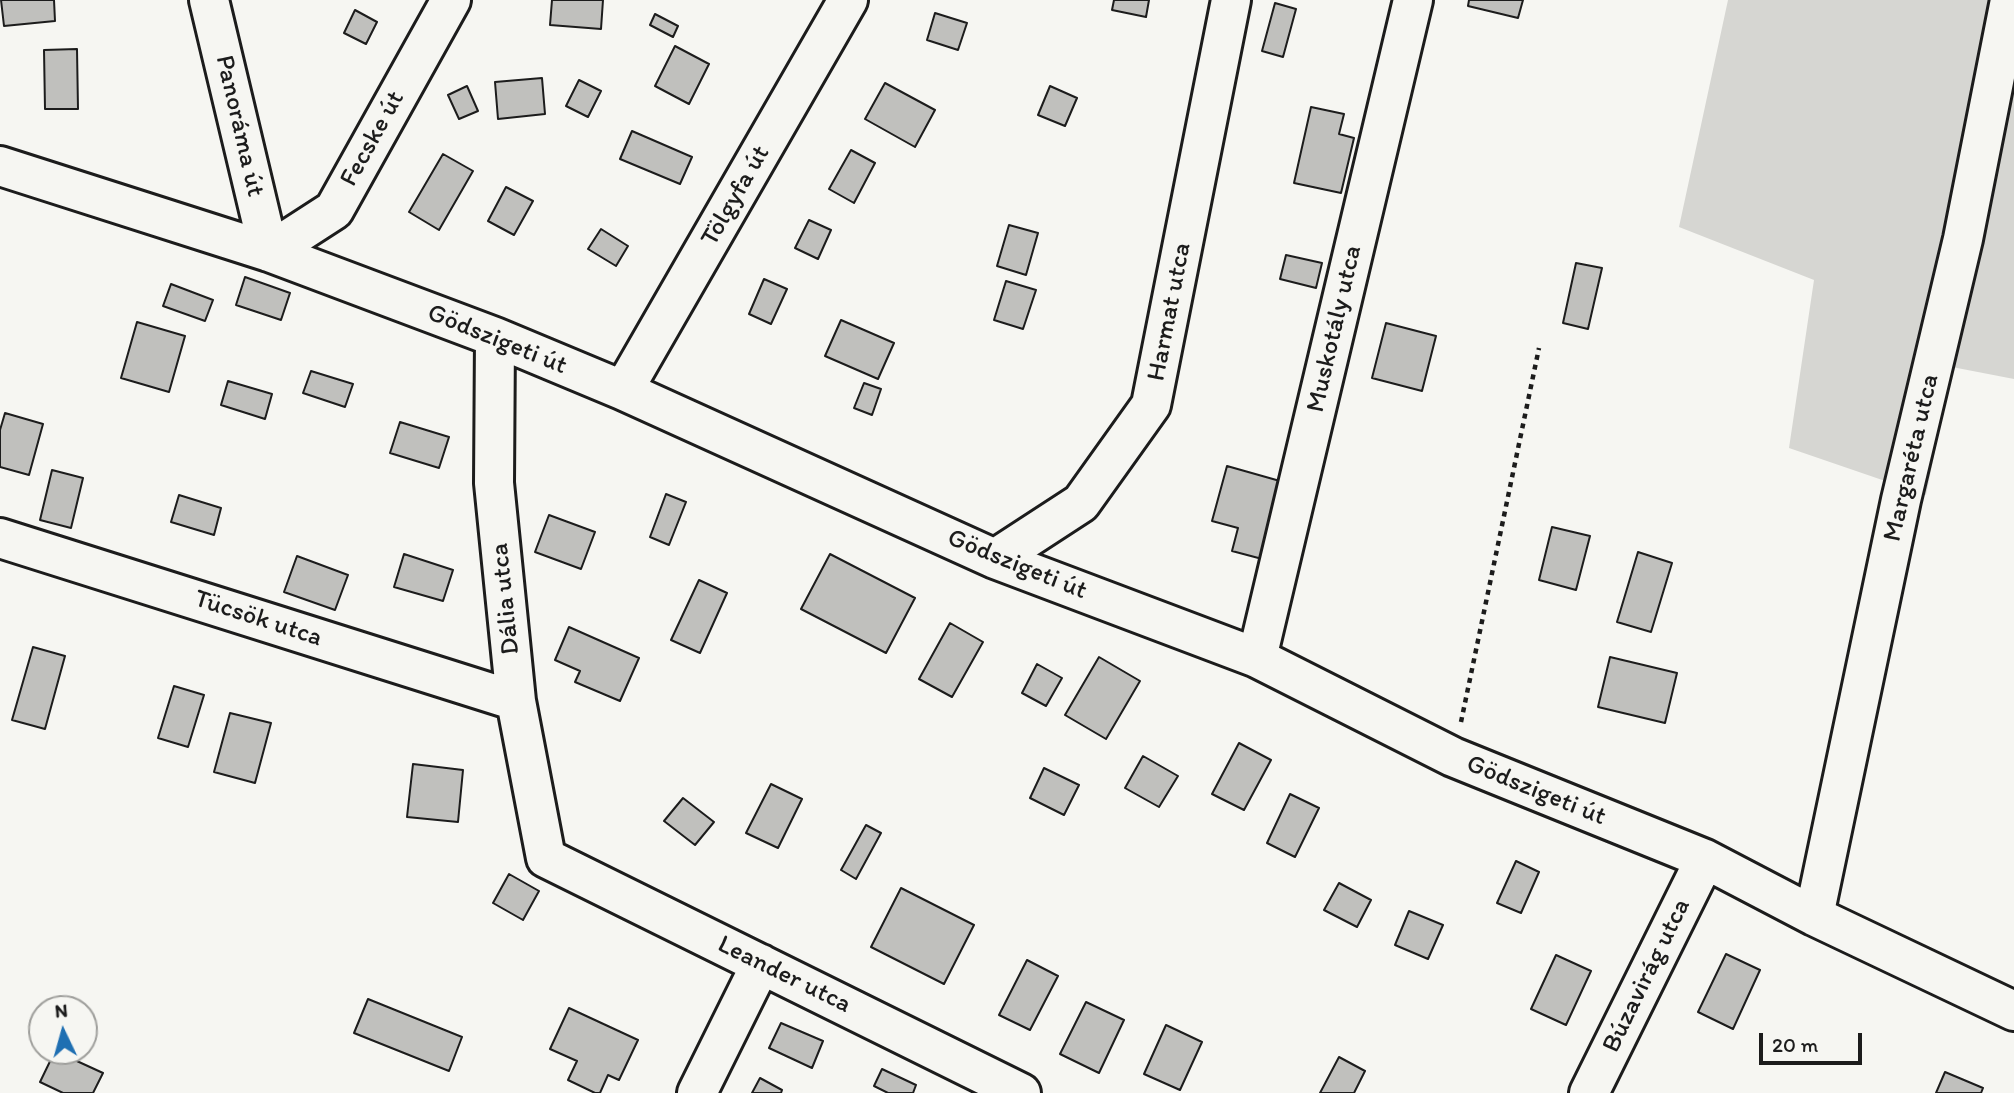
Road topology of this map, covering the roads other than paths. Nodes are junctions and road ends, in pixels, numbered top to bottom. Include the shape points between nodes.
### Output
1 (209, 0) edge
2 (451, 0) edge
3 (848, 0) edge
4 (1231, 0) edge
5 (1413, 0) edge
6 (2010, 0) edge
7 (0, 166) edge
8 (269, 253) junction
9 (495, 337) junction
10 (622, 390) junction
11 (0, 538) edge
12 (995, 559) junction
13 (1257, 658) junction
14 (516, 701) junction
15 (546, 858) joint
16 (1705, 859) junction
17 (1814, 916) junction
18 (761, 964) junction
19 (2014, 1011) edge
20 (697, 1093) edge
21 (1021, 1093) edge
22 (1589, 1093) edge

1 - 8 street, Panoráma út
2 - 8 street, Fecske út via 334,209
3 - 10 street, Tölgyfa út
4 - 12 street, Harmat utca via 1151,405 1081,503
5 - 13 street, Muskotály utca
6 - 17 street, Margaréta utca via 1963,239 1901,499
7 - 8 street, Gödszigeti út
8 - 9 street, Gödszigeti út
9 - 10 street, Gödszigeti út
9 - 14 street, Dália utca via 494,483
10 - 12 street, Gödszigeti út
11 - 14 street, Tücsök utca
12 - 13 street, Gödszigeti út
13 - 16 street, Gödszigeti út via 1453,757
14 - 15 street, Dália utca
15 - 18 street, Leander utca
16 - 17 street, Gödszigeti út
16 - 22 street, Búzavirág utca
17 - 19 street, Gödszigeti út
18 - 20 street
18 - 21 street, Leander utca

